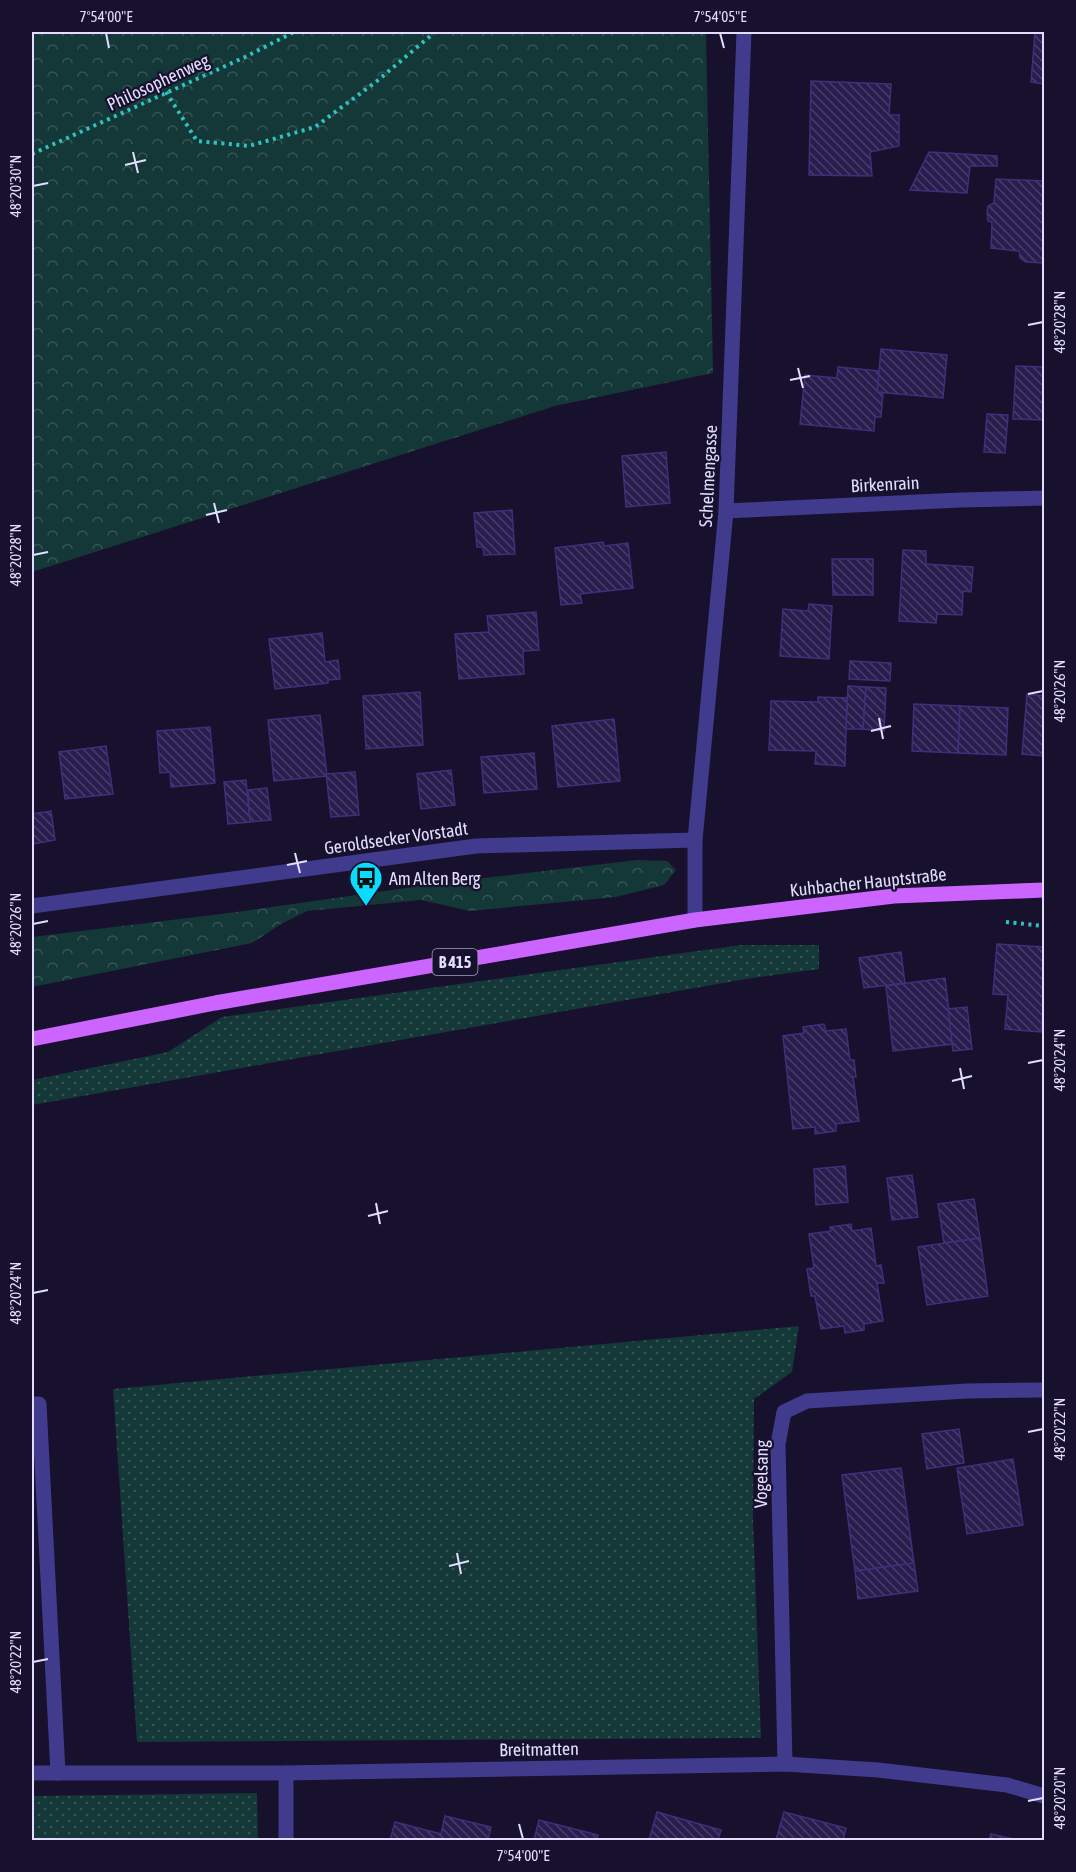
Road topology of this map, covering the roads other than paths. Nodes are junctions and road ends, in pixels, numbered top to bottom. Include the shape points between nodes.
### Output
1 (744, 32) edge
2 (1044, 498) edge
3 (726, 511) junction
4 (695, 840) junction
5 (1044, 890) edge
6 (32, 906) edge
7 (695, 920) junction
8 (32, 1039) edge
9 (1044, 1390) edge
10 (32, 1404) edge
11 (784, 1764) junction
12 (32, 1773) edge
13 (58, 1773) junction
14 (286, 1773) junction
15 (1044, 1796) edge
16 (286, 1840) edge

1 - 3 street, Schelmengasse
2 - 3 street, Birkenrain
3 - 4 street, Schelmengasse
4 - 6 street, Geroldsecker Vorstadt via 476,846
4 - 7 street, Schelmengasse
5 - 7 main road, Kuhbacher Hauptstraße / B 415 via 894,896
7 - 8 main road, B 415 via 215,1003
9 - 11 street, Vogelsang via 807,1401 784,1412 778,1444
10 - 13 street via 39,1404
11 - 14 street, Breitmatten
11 - 15 street, Breitmatten via 1007,1785
12 - 13 street, Breitmatten
13 - 14 street, Breitmatten
14 - 16 street

